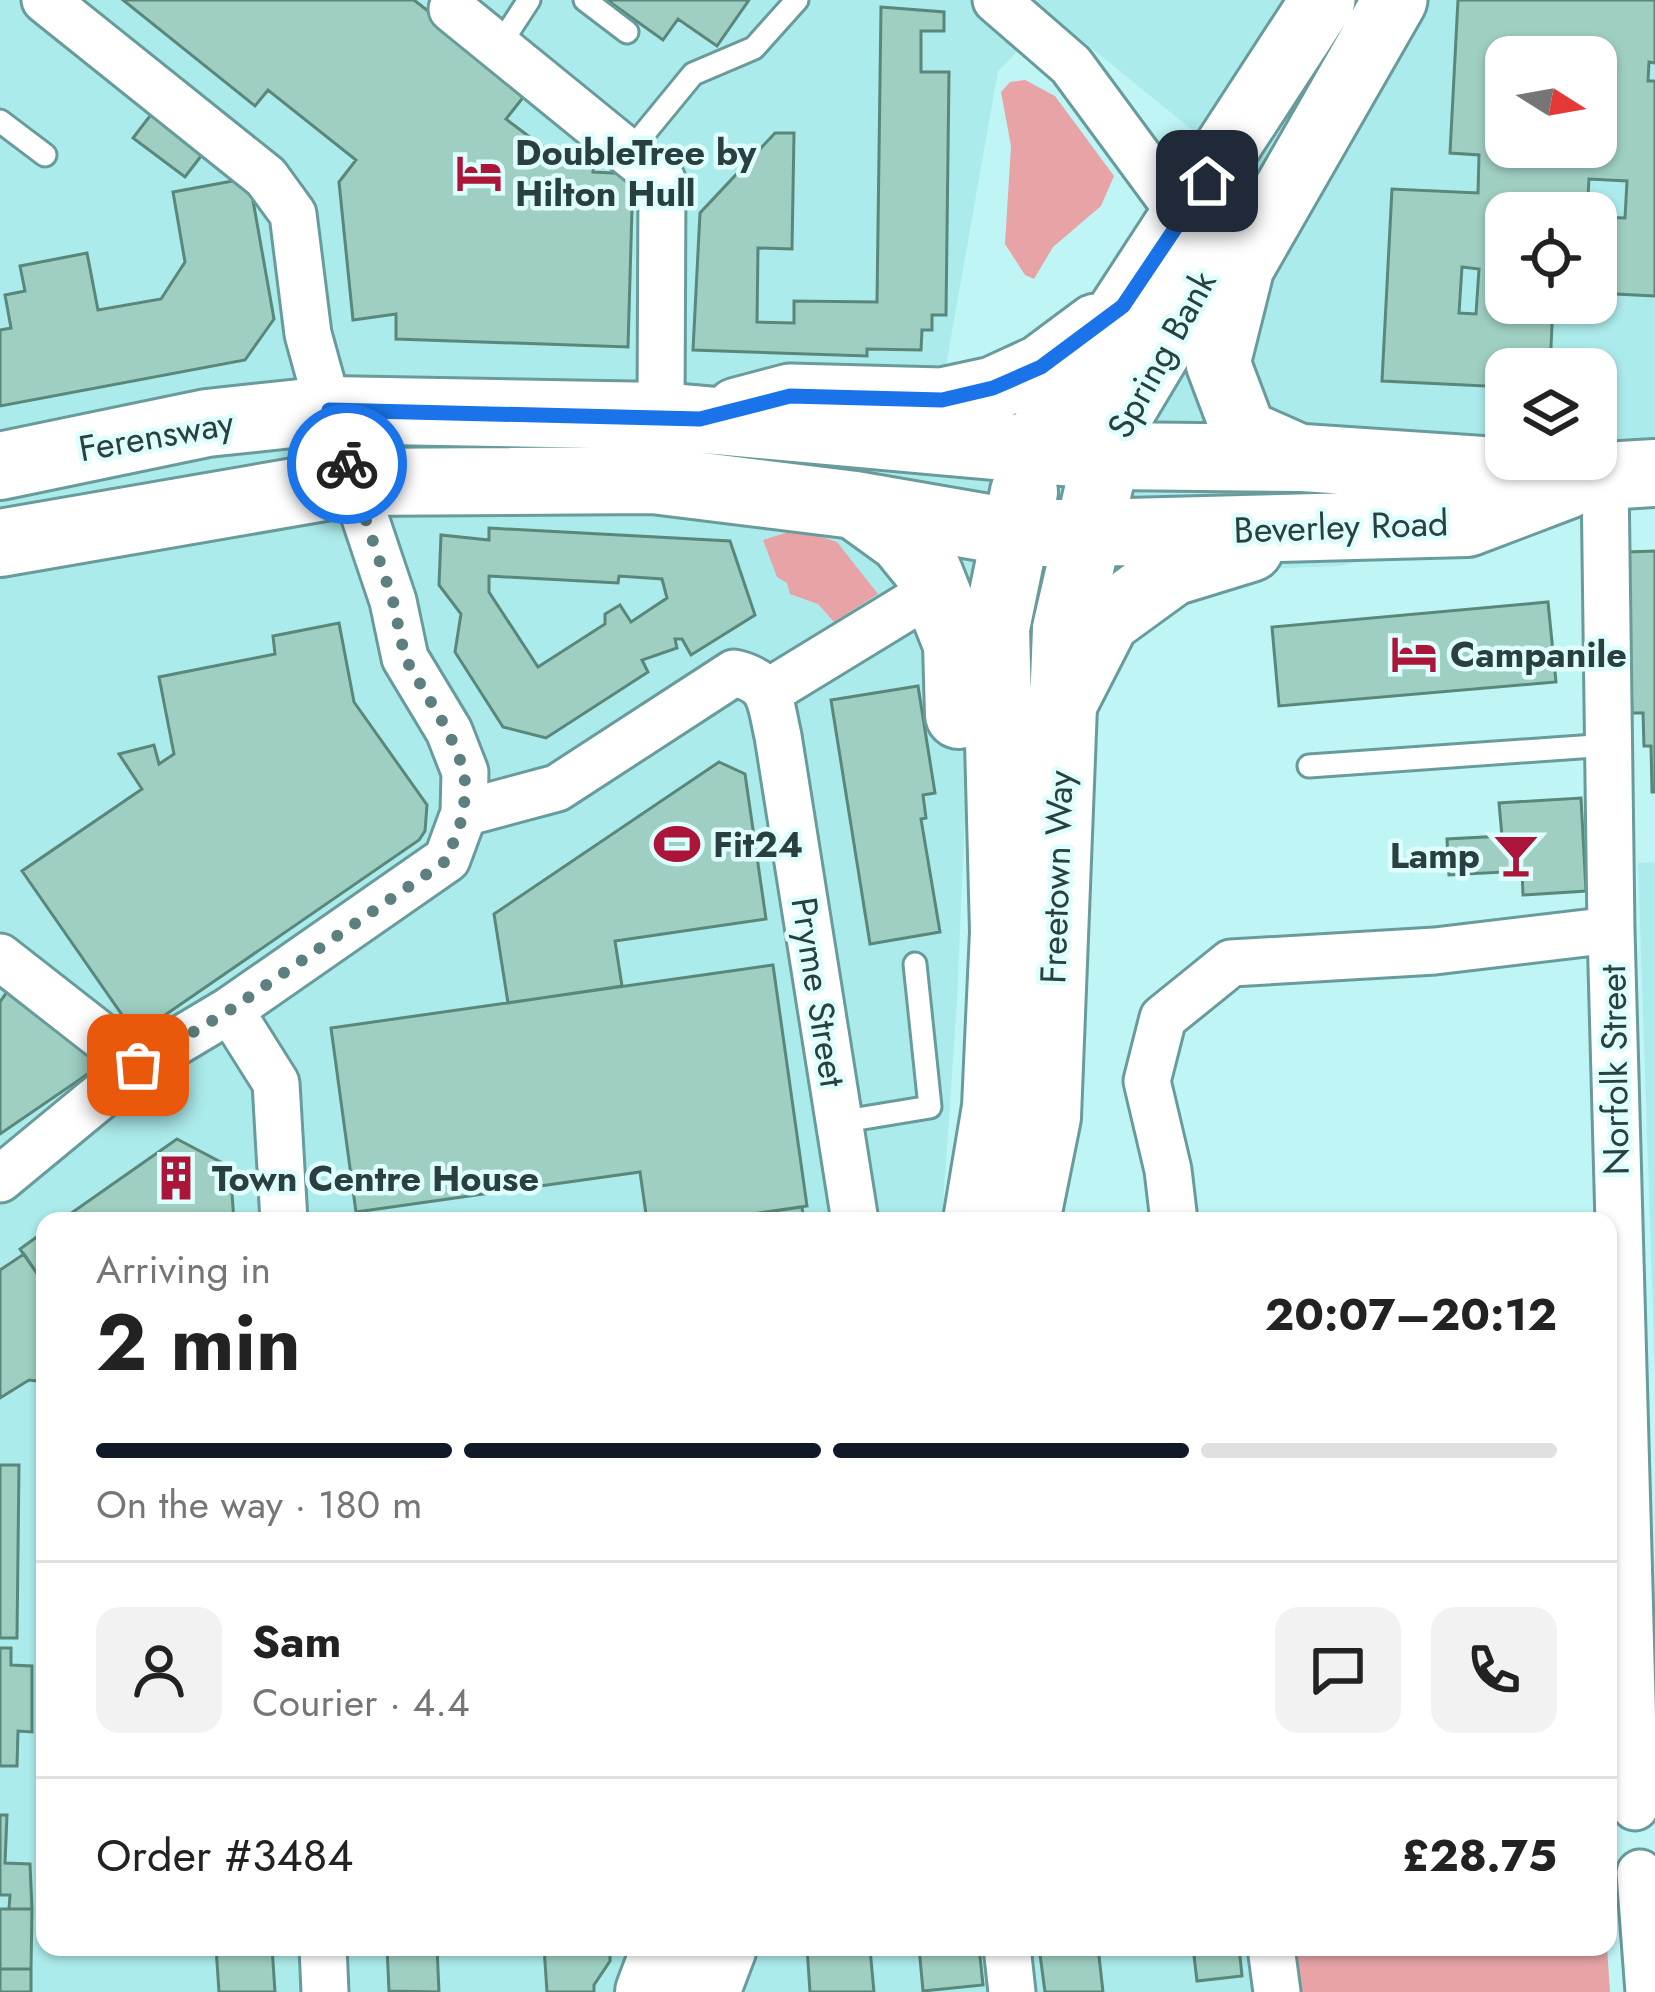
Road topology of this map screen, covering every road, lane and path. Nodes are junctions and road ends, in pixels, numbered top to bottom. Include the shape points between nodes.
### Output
1 (45, 0) edge
2 (529, 0) edge
3 (585, 0) edge
4 (797, 0) edge
5 (996, 0) edge
6 (1323, 0) edge
7 (1368, 0) edge
8 (1395, 0) edge
9 (452, 9) dead end
10 (627, 32) dead end
11 (499, 46) junction
12 (0, 121) edge
13 (628, 152) junction
14 (45, 154) dead end
15 (1183, 217) junction
16 (1123, 306) junction
17 (681, 418) junction
18 (341, 446) junction
19 (1032, 447) junction
20 (1106, 456) junction
21 (1303, 458) junction
22 (0, 466) edge
23 (1485, 468) edge
24 (1603, 480) edge
25 (1616, 480) edge
26 (855, 505) junction
27 (1341, 526) junction
28 (1088, 532) junction
29 (1017, 533) junction
30 (0, 543) edge
31 (935, 590) junction
32 (768, 692) junction
33 (1063, 704) junction
34 (1609, 745) junction
35 (1309, 766) dead end
36 (464, 813) junction
37 (1611, 930) junction
38 (0, 957) edge
39 (915, 964) dead end
40 (230, 1010) junction
41 (138, 1065) junction
42 (839, 1122) junction
43 (0, 1179) edge
44 (283, 1212) edge
45 (854, 1212) edge
46 (949, 1212) edge
47 (978, 1212) edge
48 (1028, 1212) edge
49 (1173, 1212) edge
50 (1616, 1212) edge
51 (1617, 1294) edge
52 (1625, 1779) edge
53 (1640, 1874) dead end
54 (324, 1956) edge
55 (663, 1956) edge
56 (720, 1956) edge
57 (1008, 1956) edge
58 (1271, 1956) edge
59 (326, 1992) edge
60 (649, 1992) edge
61 (706, 1992) edge
62 (1012, 1992) edge
63 (1277, 1992) edge
64 (1649, 1992) edge

1 - 18 street via 266,177 293,214 308,334
2 - 11 lane
3 - 10 lane
4 - 13 lane via 754,48 693,74
5 - 15 street via 1071,64
6 - 15 street, Spring Bank
7 - 20 street, Spring Bank via 1124,409
8 - 21 street via 1242,266 1218,363 1244,432
9 - 11 street
11 - 13 street
12 - 14 lane
13 - 17 street via 662,180
15 - 16 street, Spring Bank
16 - 17 street via 1041,367 993,388 942,400 790,396
16 - 19 street, Spring Bank
17 - 18 main road, Ferensway
17 - 19 main road, Ferensway
18 - 22 main road, Ferensway via 207,423
18 - 26 main road, Ferensway
18 - 30 main road, Ferensway
18 - 36 street via 405,658 465,772
19 - 20 main road, Beverley Road
19 - 29 main road, Spring Bank
20 - 21 main road, Beverley Road
20 - 28 main road, Spring Bank
21 - 23 main road, Beverley Road
24 - 27 main road, Beverley Road via 1467,523
25 - 34 street, Norfolk Street
26 - 29 main road, Ferensway
26 - 31 main road via 902,539
27 - 28 main road, Beverley Road
27 - 33 main road via 1172,572 1106,620
28 - 29 main road, Beverley Road
28 - 33 main road, Freetown Way via 1066,629
29 - 47 main road, Freetown Way via 996,628 1004,932 996,1107
31 - 32 street
31 - 46 main road via 957,644 963,866 964,1082
32 - 36 street via 755,678 734,674 557,788
32 - 42 street, Pryme Street
33 - 48 main road, Freetown Way via 1047,1117
34 - 35 lane
34 - 37 street, Norfolk Street
36 - 40 street via 447,860
37 - 49 street via 1231,963 1163,1018 1147,1081
37 - 50 street, Norfolk Street
38 - 41 street
39 - 42 lane via 930,1107
40 - 41 street
40 - 44 street via 276,1083
41 - 43 street
42 - 45 street, Pryme Street
51 - 52 street, Norfolk Street
53 - 64 street
54 - 59 street
55 - 60 main road
56 - 61 main road
57 - 62 street
58 - 63 street

